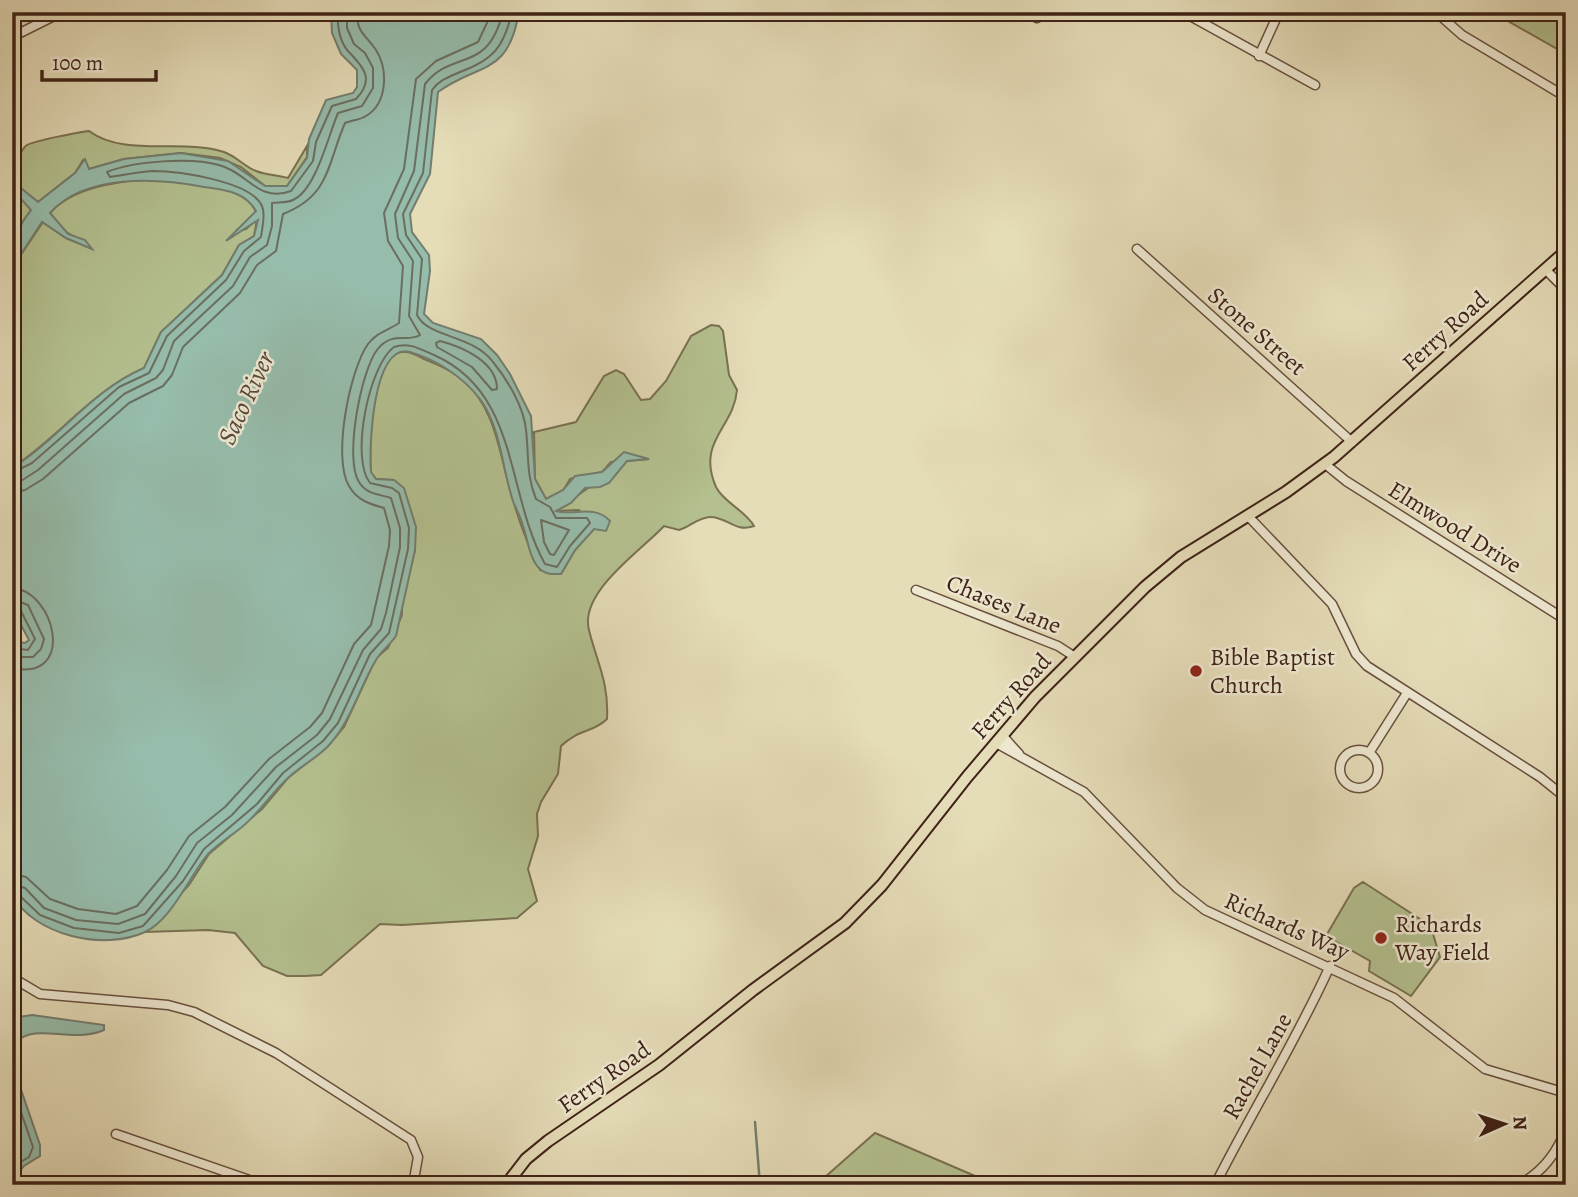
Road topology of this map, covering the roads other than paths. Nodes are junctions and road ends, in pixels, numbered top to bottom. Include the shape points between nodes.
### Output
1 (62, 12) edge
2 (1025, 12) edge
3 (1044, 12) edge
4 (1183, 12) edge
5 (1279, 12) edge
6 (1436, 12) edge
7 (13, 36) edge
8 (1259, 56) junction
9 (1315, 85) dead end
10 (1566, 97) edge
11 (1137, 249) dead end
12 (1566, 251) edge
13 (1545, 270) junction
14 (1566, 290) edge
15 (1352, 442) junction
16 (1325, 464) junction
17 (1248, 516) junction
18 (916, 590) dead end
19 (1566, 620) edge
20 (1075, 657) junction
21 (1407, 693) junction
22 (999, 739) junction
23 (1369, 753) junction
24 (1566, 798) edge
25 (1330, 966) junction
26 (18, 981) dead end
27 (1566, 1093) edge
28 (1566, 1129) edge
29 (116, 1134) dead end
30 (1216, 1183) dead end
31 (264, 1185) edge
32 (413, 1185) edge
33 (506, 1185) edge
34 (1518, 1185) edge

1 - 7 street
2 - 3 street via 1037,18
4 - 8 street
5 - 8 street
6 - 10 street via 1462,35
8 - 9 street
11 - 15 street, Stone Street
12 - 13 main road, Ferry Road
13 - 14 street
13 - 15 main road, Ferry Road
15 - 16 main road, Ferry Road
16 - 17 main road, Ferry Road
16 - 19 street, Elmwood Drive
17 - 20 main road, Ferry Road via 1171,564
17 - 21 street via 1332,604 1363,662
18 - 20 street, Chases Lane via 1058,646
20 - 22 main road, Ferry Road
21 - 23 street
21 - 24 street
22 - 25 street, Richards Way via 1093,799 1198,905
22 - 33 main road, Ferry Road via 882,885 845,923 659,1065 548,1141
23 - 23 street via 1354,751 1343,758 1340,771 1350,785 1367,786 1377,776 1377,763
25 - 27 street, Richards Way via 1400,1001 1480,1066
25 - 30 street, Rachel Lane via 1284,1063
26 - 32 street via 32,991 57,997 181,1008 262,1045 411,1140 418,1157
28 - 34 street via 1552,1157
29 - 31 street

